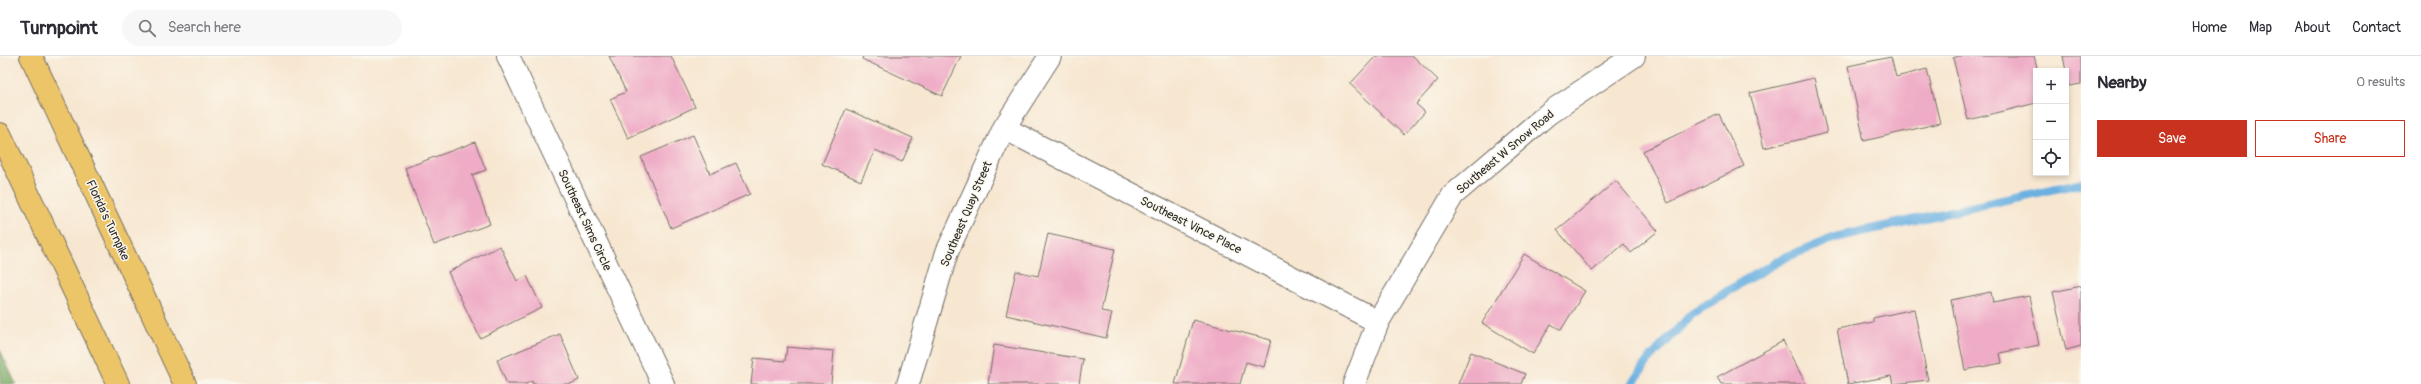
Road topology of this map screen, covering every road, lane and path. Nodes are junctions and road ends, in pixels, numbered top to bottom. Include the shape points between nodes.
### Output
1 (31, 56) edge
2 (508, 56) edge
3 (1050, 56) edge
4 (1634, 56) edge
5 (1004, 128) junction
6 (0, 134) edge
7 (1378, 322) junction
8 (118, 384) edge
9 (185, 384) edge
10 (663, 384) edge
11 (908, 384) edge
12 (1354, 384) edge

1 - 9 highway, Florida's Turnpike
2 - 10 street, Southeast Sims Circle
3 - 5 street, Southeast Quay Street
4 - 7 street, Southeast W Snow Road via 1549,113 1453,195
5 - 7 street, Southeast Vince Place
5 - 11 street, Southeast Quay Street via 948,252
6 - 8 highway
7 - 12 street, Southeast W Snow Road

